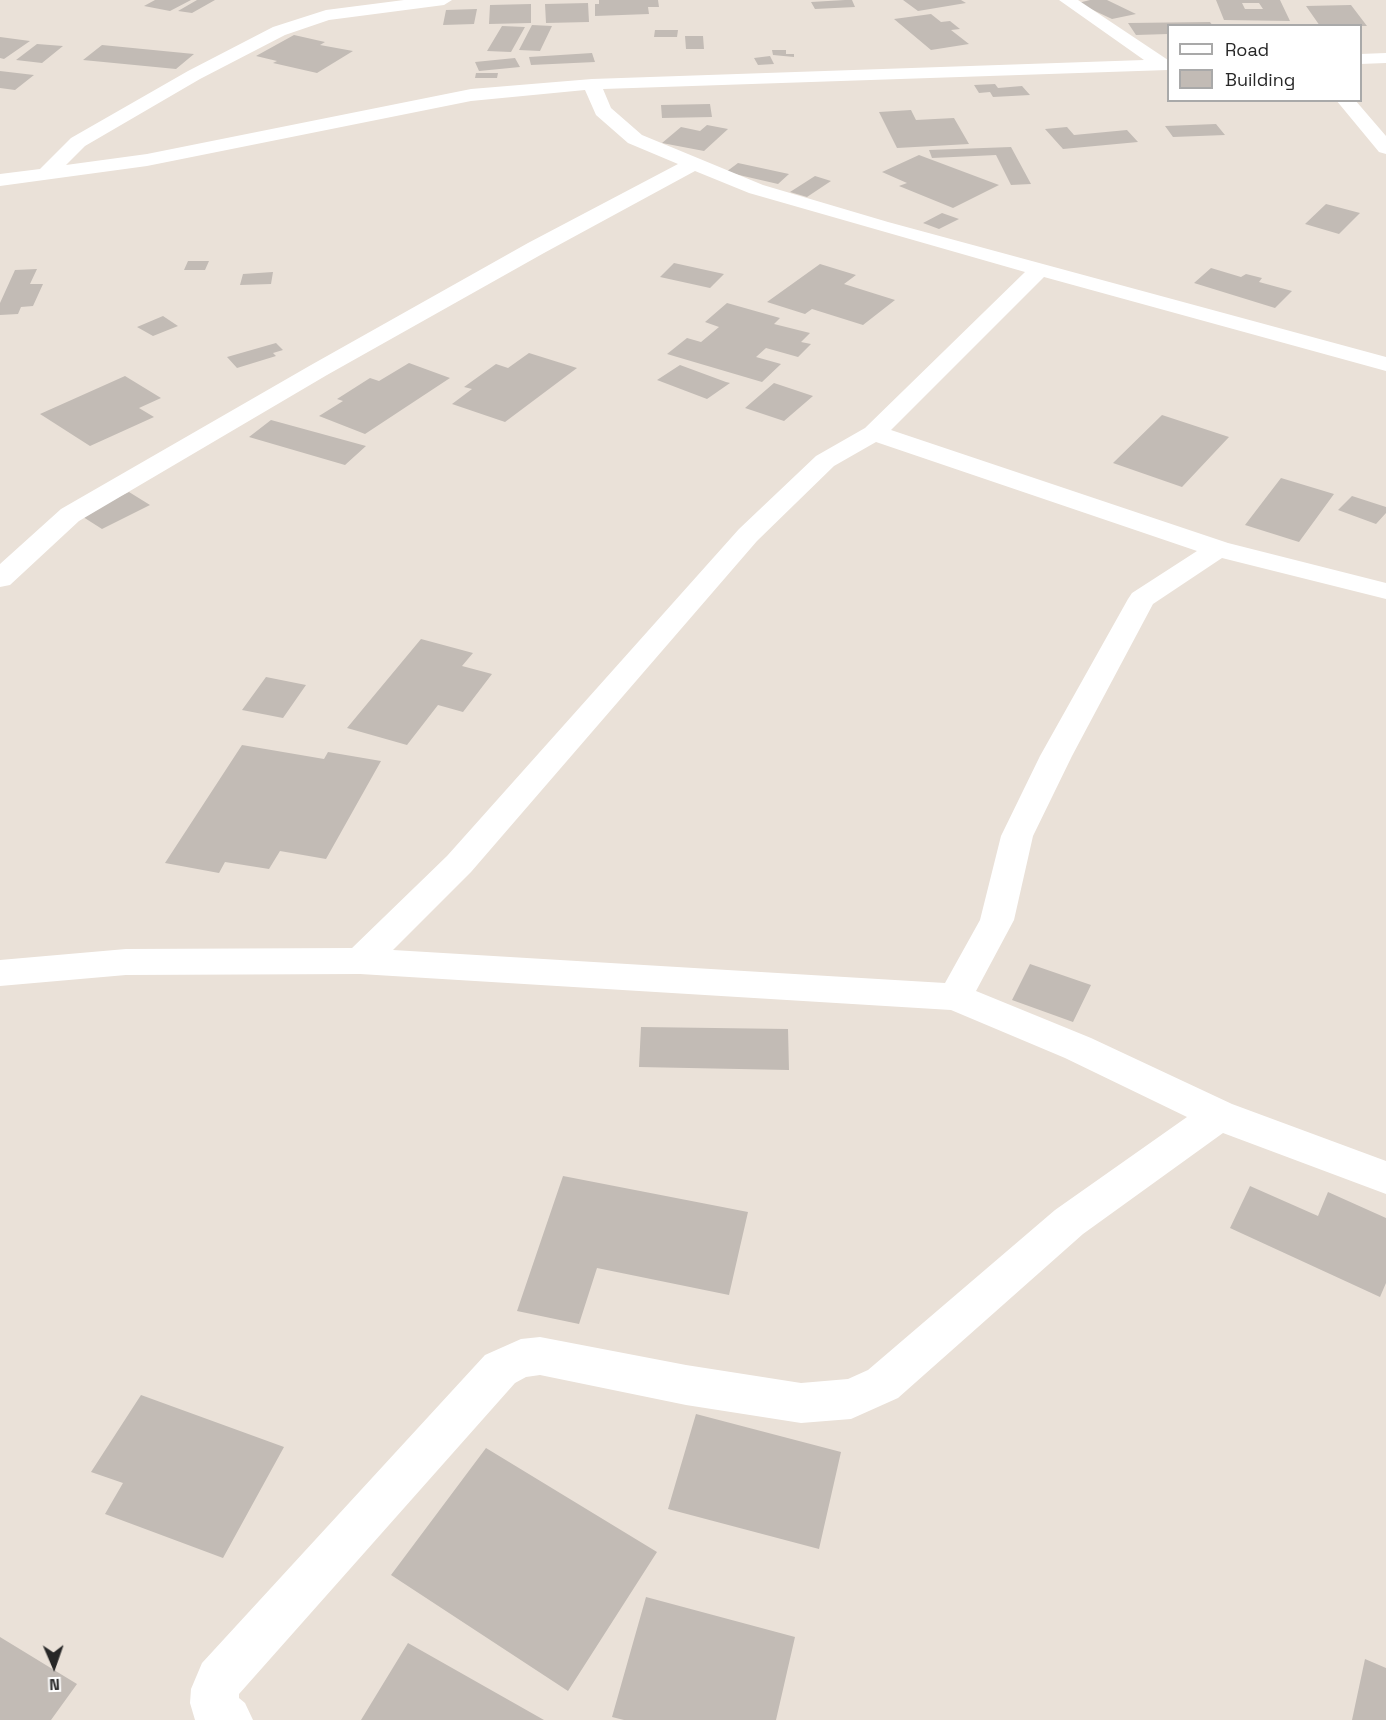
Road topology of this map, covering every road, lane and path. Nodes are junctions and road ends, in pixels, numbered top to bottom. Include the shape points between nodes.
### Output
1 (444, 0) edge
2 (1067, 0) edge
3 (1386, 58) edge
4 (1362, 59) edge
5 (1166, 65) edge
6 (592, 84) junction
7 (1347, 102) edge
8 (1386, 148) edge
9 (695, 163) junction
10 (45, 175) junction
11 (0, 180) edge
12 (1040, 268) junction
13 (1386, 364) edge
14 (874, 433) junction
15 (1218, 549) junction
16 (0, 579) edge
17 (1386, 591) edge
18 (360, 961) junction
19 (0, 973) edge
20 (955, 998) junction
21 (1219, 1115) junction
22 (1386, 1179) edge
23 (228, 1720) edge

1 - 10 street via 326,15 279,31 78,142
2 - 5 street
3 - 4 street
5 - 6 street
6 - 9 street via 603,111 635,139
6 - 10 street via 471,95 147,160
7 - 8 street
9 - 12 street via 756,189
9 - 16 street via 350,352 70,515
10 - 11 street
12 - 13 street
12 - 14 street
14 - 15 street
14 - 18 street via 825,462 748,535 459,864
15 - 17 street
15 - 20 street via 1142,599 1017,836 997,920
18 - 19 street via 126,962
18 - 20 street
20 - 21 street via 1078,1048
21 - 22 street
21 - 23 street via 1069,1222 883,1384 851,1399 801,1403 540,1356 521,1358 500,1369 219,1680 214,1703 217,1713

